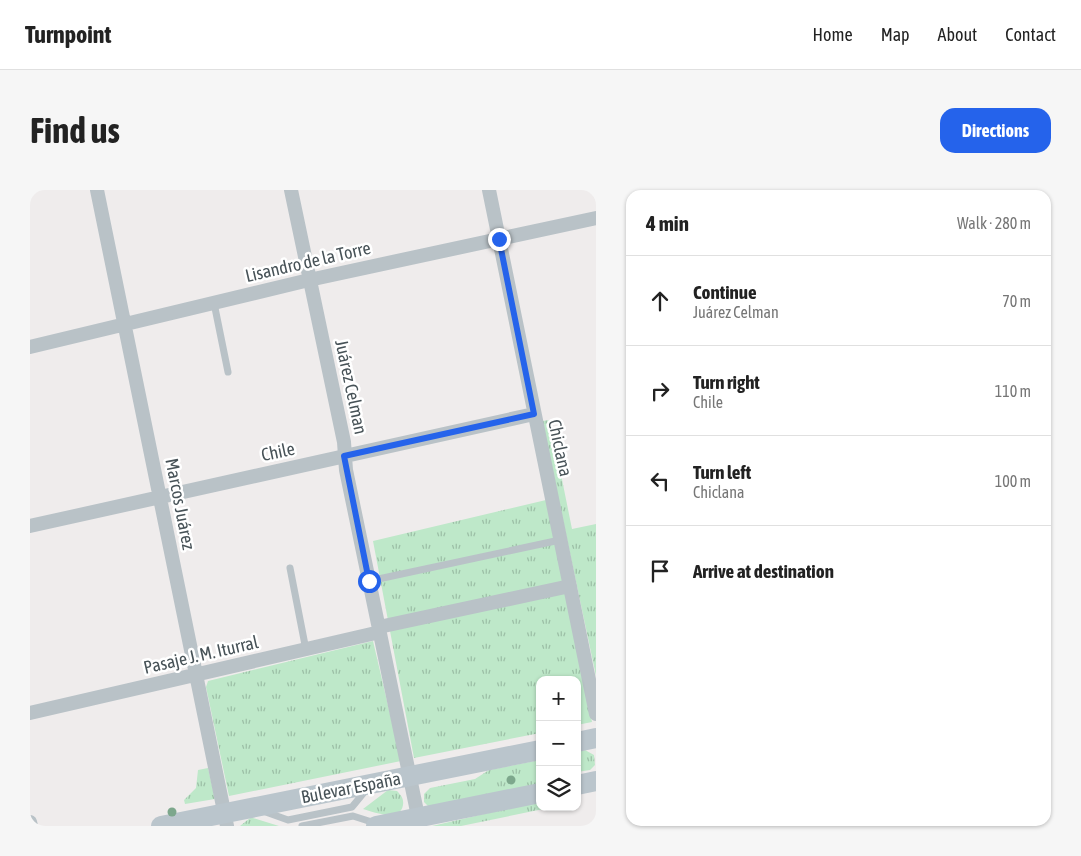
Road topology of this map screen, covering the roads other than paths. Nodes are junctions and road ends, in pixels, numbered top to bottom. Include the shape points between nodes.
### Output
1 (97, 190) edge
2 (291, 190) edge
3 (489, 190) edge
4 (596, 218) edge
5 (499, 239) junction
6 (309, 280) junction
7 (214, 303) junction
8 (125, 324) junction
9 (30, 347) edge
10 (228, 372) dead end
11 (534, 414) junction
12 (344, 456) junction
13 (160, 497) junction
14 (30, 526) edge
15 (560, 540) junction
16 (290, 568) dead end
17 (369, 581) junction
18 (570, 586) junction
19 (379, 629) junction
20 (306, 650) junction
21 (196, 676) junction
22 (30, 713) edge
23 (596, 714) edge
24 (596, 738) edge
25 (581, 741) edge
26 (536, 751) edge
27 (410, 776) junction
28 (596, 781) edge
29 (581, 784) edge
30 (536, 794) edge
31 (226, 820) edge
32 (30, 822) edge
33 (420, 822) edge
34 (31, 826) edge
35 (161, 826) edge
36 (302, 826) edge
37 (378, 826) edge

1 - 8 street, Marcos Juárez
2 - 6 street, Juárez Celman
3 - 5 street, Chiclana
4 - 5 street, Lisandro de la Torre
5 - 6 street, Lisandro de la Torre
5 - 11 street, Chiclana
6 - 7 street, Lisandro de la Torre
6 - 12 street, Juárez Celman via 344,442
7 - 8 street, Lisandro de la Torre
7 - 10 lane
8 - 9 street, Lisandro de la Torre
8 - 13 street, Marcos Juárez
11 - 12 street, Chile
11 - 15 street, Chiclana
12 - 13 street, Chile
12 - 17 street, Juárez Celman
13 - 14 street, Chile
13 - 21 street, Marcos Juárez
15 - 17 lane
15 - 18 street, Chiclana
16 - 20 lane
17 - 19 street, Juárez Celman
18 - 19 street, Pasaje J. M. Iturral
18 - 23 street, Chiclana
19 - 20 street, Pasaje J. M. Iturral
19 - 27 street, Juárez Celman
20 - 21 street, Pasaje J. M. Iturral
21 - 22 street, Pasaje J. M. Iturral
21 - 31 street, Marcos Juárez
24 - 25 main road
26 - 27 main road, Bulevar España
27 - 31 main road, Bulevar España via 253,807
27 - 33 street, Juárez Celman
28 - 29 main road
30 - 33 main road
31 - 35 main road, Bulevar España
32 - 34 street
33 - 37 main road
36 - 37 lane via 353,816

